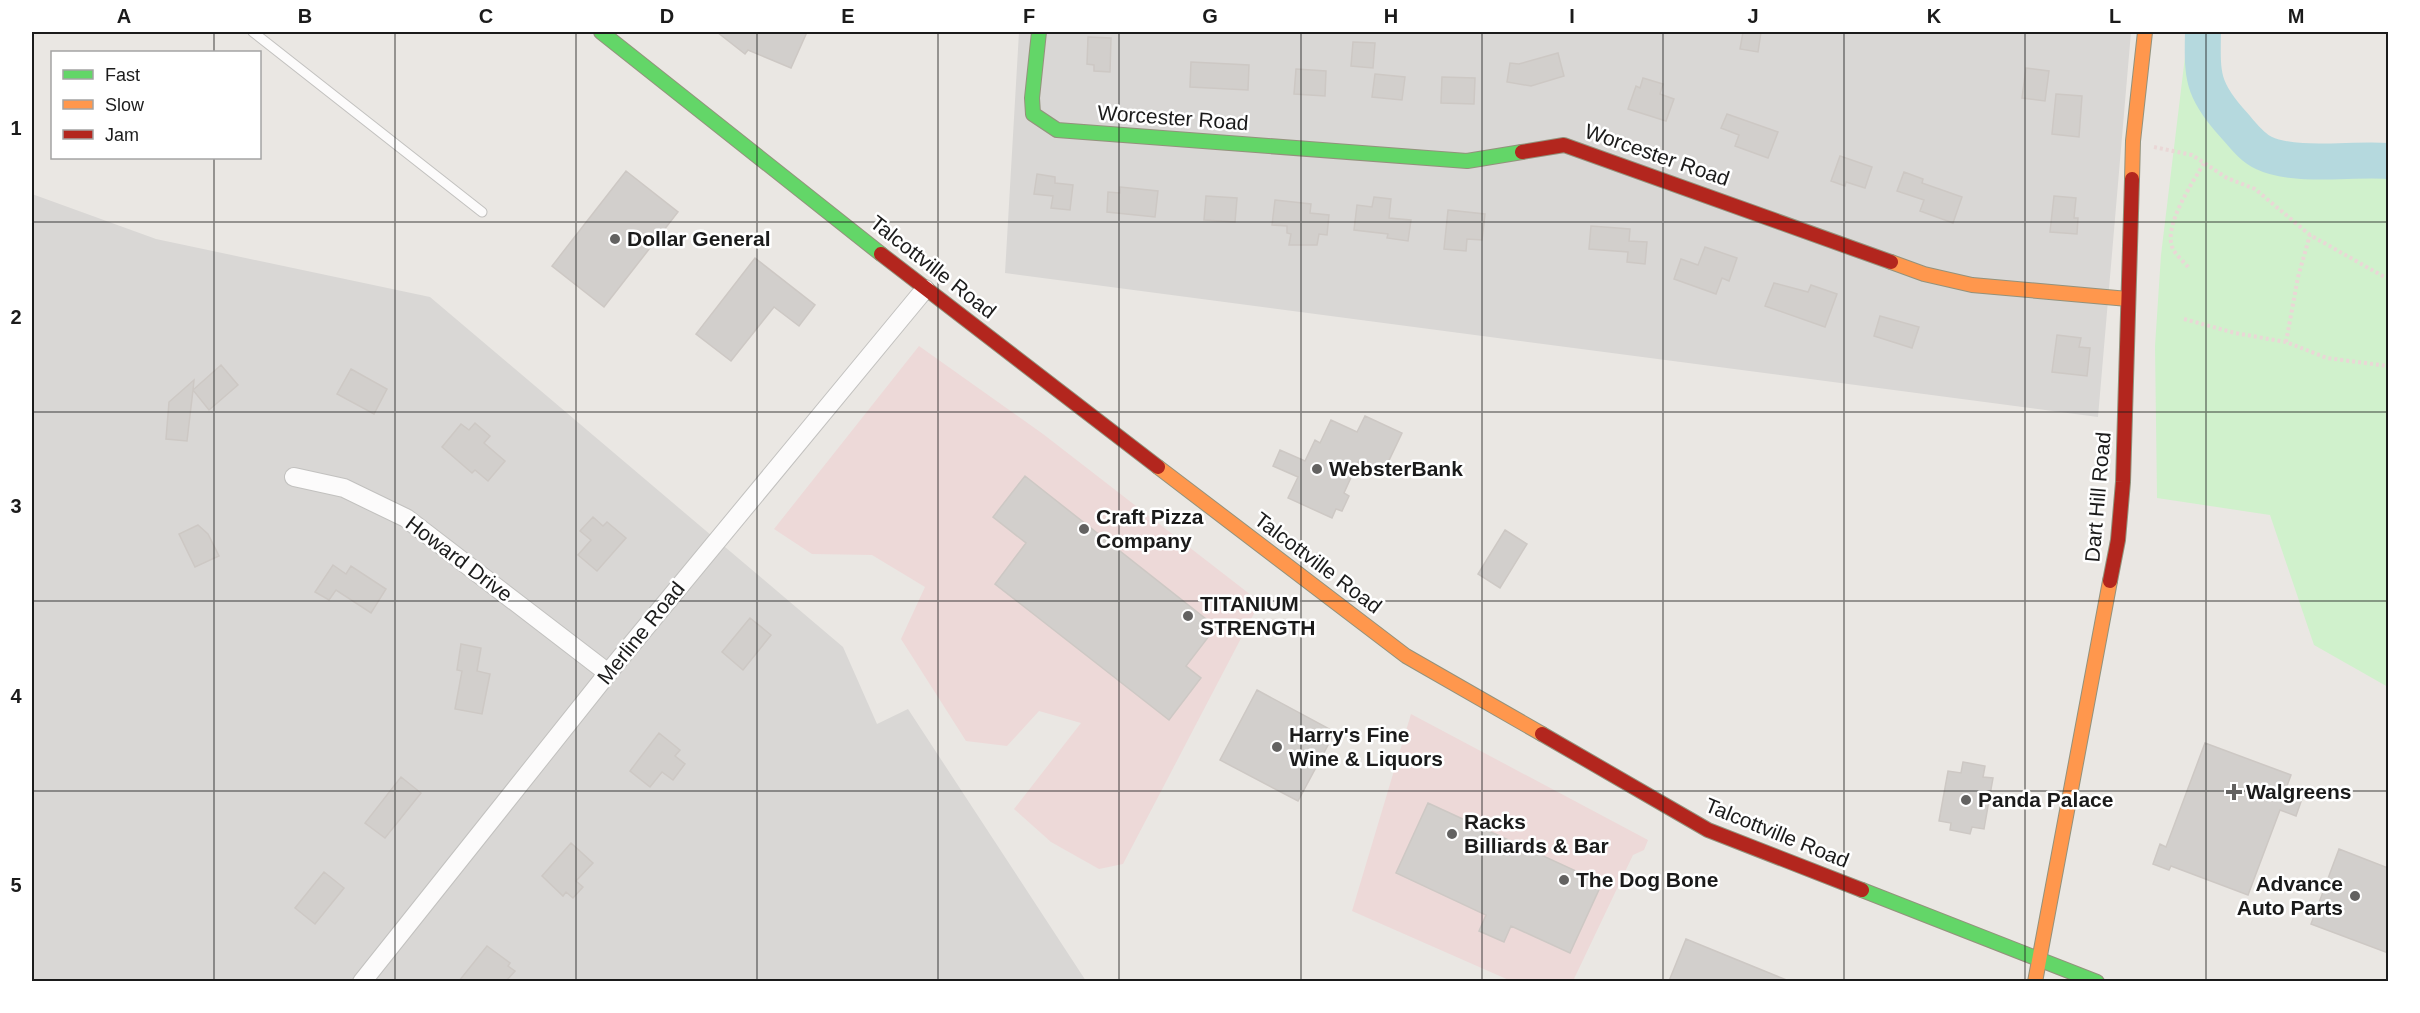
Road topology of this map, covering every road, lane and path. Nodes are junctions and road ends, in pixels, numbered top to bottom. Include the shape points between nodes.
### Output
1 (253, 32) edge
2 (601, 32) edge
3 (1038, 32) edge
4 (2145, 32) edge
5 (2151, 146) dead end
6 (2204, 163) junction
7 (482, 213) dead end
8 (2310, 235) junction
9 (2188, 267) dead end
10 (2388, 279) edge
11 (925, 289) junction
12 (2128, 299) junction
13 (2184, 319) dead end
14 (2286, 342) junction
15 (2388, 366) edge
16 (294, 477) dead end
17 (608, 673) junction
18 (2038, 959) junction
19 (362, 981) edge
20 (2035, 981) edge
21 (2097, 981) edge

1 - 7 lane
2 - 11 main road, Talcottville Road
3 - 12 main road, Worcester Road via 1033,114 1057,130 1467,161 1564,145 1924,274 1972,285
4 - 12 main road, Dart Hill Road via 2133,141
5 - 6 path via 2192,155
6 - 8 path via 2255,189
6 - 9 path via 2183,198 2171,232 2172,248
8 - 10 path
8 - 14 path
11 - 17 street, Merline Road
11 - 18 main road, Talcottville Road via 1406,656 1708,830
12 - 18 main road, Dart Hill Road via 2118,540
13 - 14 path
14 - 15 path via 2326,358
16 - 17 street, Howard Drive via 344,488 406,519
17 - 19 street, Merline Road
18 - 20 main road, Dart Hill Road
18 - 21 main road, Talcottville Road

